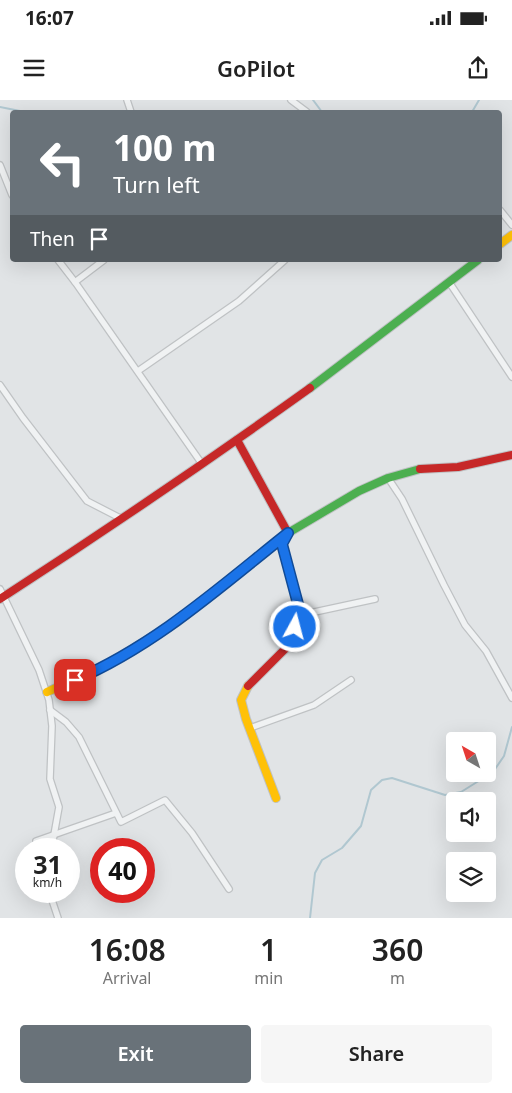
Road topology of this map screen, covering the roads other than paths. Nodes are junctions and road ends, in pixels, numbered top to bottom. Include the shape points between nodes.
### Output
1 (294, 101) edge
2 (305, 110) edge
3 (0, 165) edge
4 (10, 191) edge
5 (502, 212) edge
6 (512, 225) edge
7 (60, 262) edge
8 (101, 262) edge
9 (283, 262) edge
10 (475, 262) edge
11 (75, 282) junction
12 (449, 282) junction
13 (138, 371) junction
14 (512, 376) edge
15 (0, 385) edge
16 (237, 440) junction
17 (512, 455) edge
18 (202, 464) junction
19 (388, 478) junction
20 (122, 519) junction
21 (288, 533) junction
22 (1, 594) edge
23 (376, 600) dead end
24 (296, 616) junction
25 (351, 680) dead end
26 (46, 692) junction
27 (512, 698) edge
28 (50, 710) junction
29 (250, 728) junction
30 (276, 798) dead end
31 (116, 813) junction
32 (54, 835) junction
33 (45, 838) edge
34 (53, 838) edge
35 (228, 889) dead end
36 (53, 903) edge
37 (58, 918) edge

1 - 2 street
3 - 4 street
5 - 6 street
7 - 11 street
8 - 11 street
9 - 13 street via 239,301
10 - 12 street
11 - 13 street
12 - 14 street
12 - 16 street
13 - 18 street
15 - 20 street via 87,501
16 - 18 street
16 - 21 street
17 - 19 street via 458,466 418,469
18 - 20 street
19 - 21 street via 359,491
19 - 27 street via 402,498 465,625 486,651
20 - 22 street
21 - 24 street via 282,544 298,604
21 - 26 street via 177,622 104,667
22 - 26 street via 39,670
23 - 24 street
24 - 29 street via 289,646 249,684 241,700
25 - 29 street via 314,705
26 - 28 street
28 - 31 street via 79,737
28 - 32 street via 50,779 59,807
29 - 30 street
31 - 32 street
31 - 35 street via 121,822 165,800 192,833
32 - 33 street
32 - 34 street
36 - 37 street

